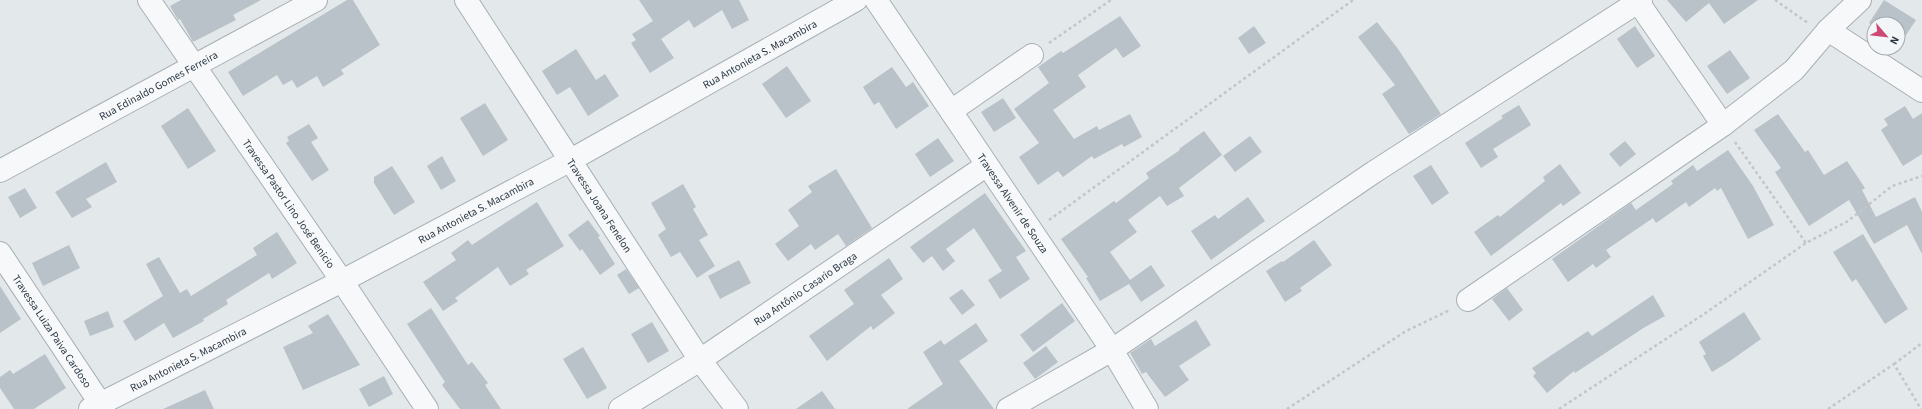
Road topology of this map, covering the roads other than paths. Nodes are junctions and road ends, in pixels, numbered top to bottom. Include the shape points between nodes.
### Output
1 (149, 0) edge
2 (316, 0) edge
3 (466, 0) edge
4 (856, 0) edge
5 (876, 0) edge
6 (1860, 0) edge
7 (1640, 1) edge
8 (1827, 32) junction
9 (1032, 55) road end
10 (194, 66) junction
11 (1922, 91) edge
12 (951, 111) junction
13 (1724, 125) junction
14 (569, 161) junction
15 (987, 165) junction
16 (0, 171) edge
17 (0, 253) edge
18 (342, 281) junction
19 (1468, 300) road end
20 (1112, 350) junction
21 (700, 360) junction
22 (98, 407) edge
23 (428, 409) edge
24 (620, 409) edge
25 (737, 409) edge
26 (1008, 409) edge
27 (1147, 409) edge

1 - 10 street, Travessa Pastor Lino José Benicio
2 - 10 street, Rua Edinaldo Gomes Ferreira
3 - 14 street, Travessa Joana Fenelon
4 - 14 street, Rua Antonieta S. Macambira
5 - 12 street, Travessa Alvenir de Souza
6 - 8 street
7 - 13 street
7 - 20 street via 1374,172
8 - 11 street
8 - 13 street via 1794,70
9 - 12 street
10 - 16 street, Rua Edinaldo Gomes Ferreira
10 - 18 street, Travessa Pastor Lino José Benicio
12 - 15 street, Travessa Alvenir de Souza
13 - 19 street
14 - 18 street, Rua Antonieta S. Macambira
14 - 21 street, Travessa Joana Fenelon
15 - 20 street, Travessa Alvenir de Souza
15 - 21 street, Rua Antônio Casario Braga
17 - 22 street, Travessa Luiza Paiva Cardoso
18 - 22 street, Rua Antonieta S. Macambira
18 - 23 street, Travessa Pastor Lino José Benicio
20 - 26 street
20 - 27 street, Travessa Alvenir de Souza
21 - 24 street, Rua Antônio Casario Braga
21 - 25 street, Travessa Joana Fenelon

